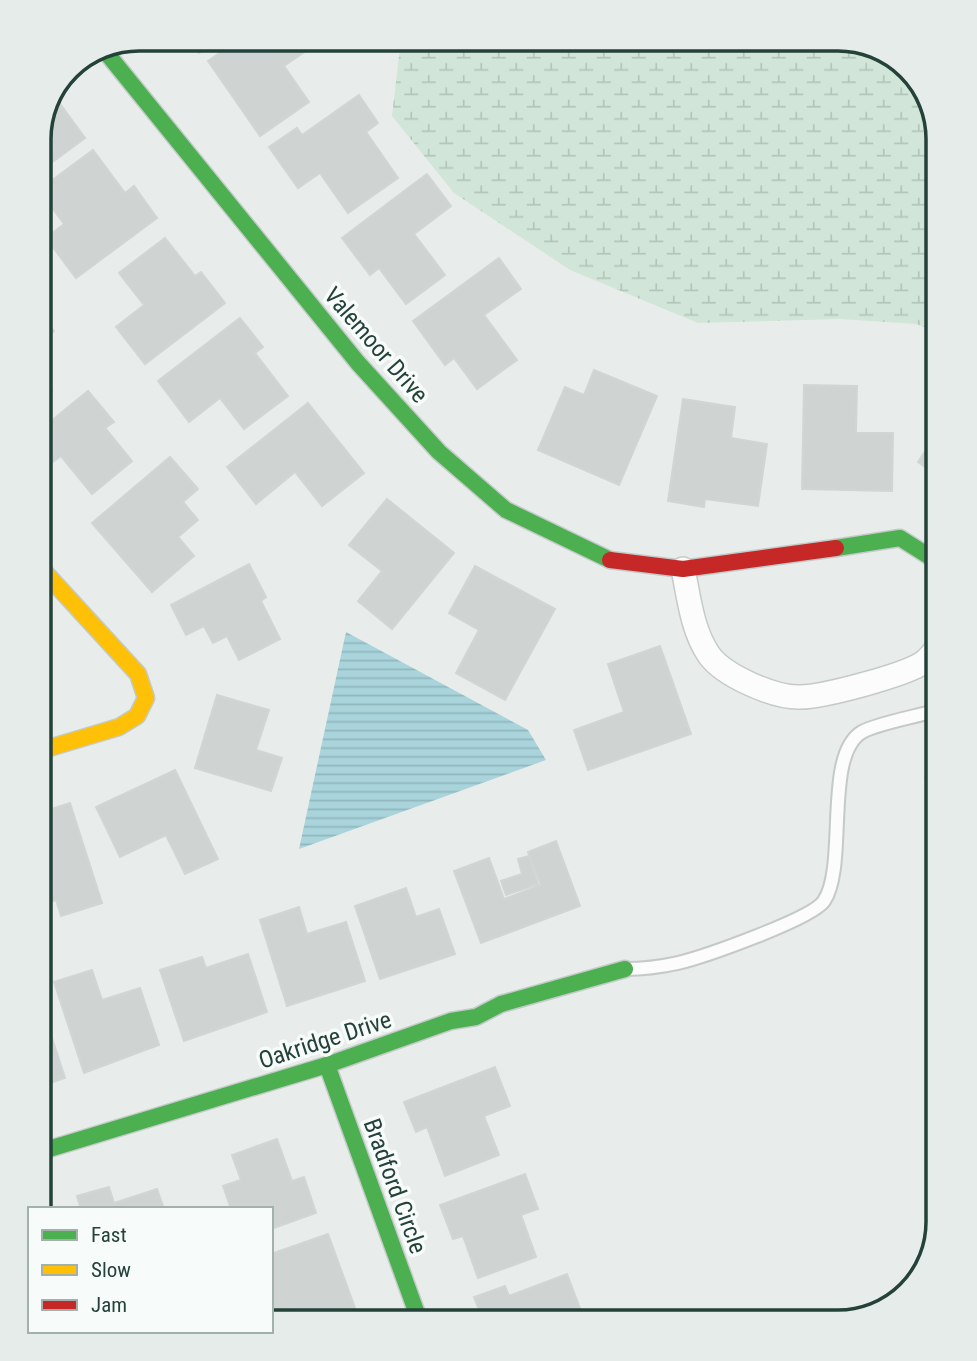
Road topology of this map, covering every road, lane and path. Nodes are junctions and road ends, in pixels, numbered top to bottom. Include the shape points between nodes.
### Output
1 (109, 56) edge
2 (926, 554) edge
3 (683, 569) junction
4 (51, 579) edge
5 (926, 659) edge
6 (926, 714) edge
7 (51, 747) edge
8 (625, 970) joint
9 (327, 1065) junction
10 (51, 1148) edge
11 (416, 1310) edge

1 - 3 street, Valemoor Drive via 358,363 439,452 506,510 611,561
2 - 3 street, Valemoor Drive via 900,538
3 - 5 street via 694,624 710,657 731,674 764,690 799,698 847,690
4 - 7 street via 138,674 146,698 136,716 119,727
6 - 8 lane via 860,733 845,756 833,877 824,901 803,917 681,962
8 - 9 street, Oakridge Drive via 501,1004 475,1017 451,1021
9 - 10 street, Oakridge Drive
9 - 11 street, Bradford Circle

